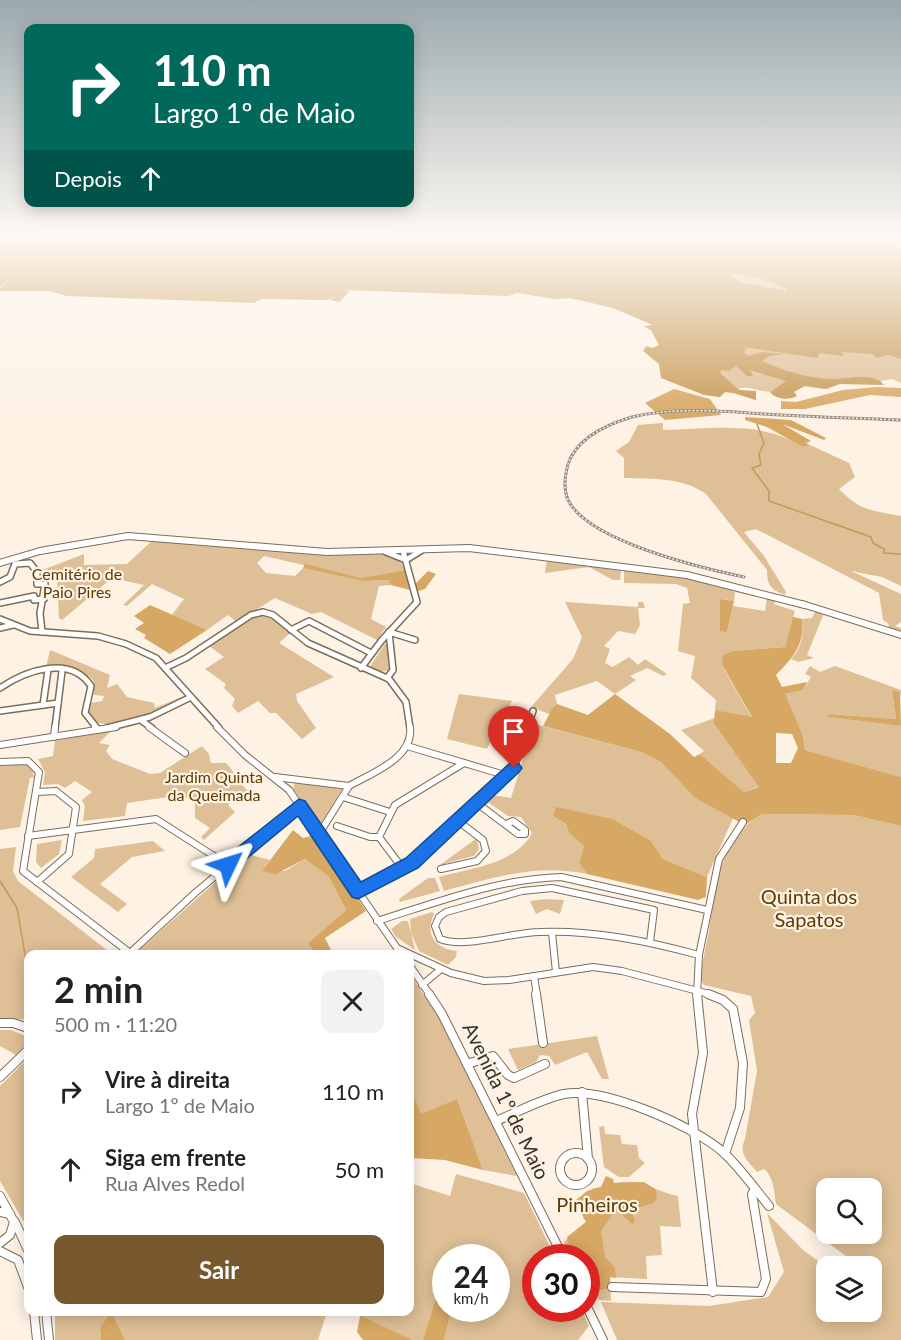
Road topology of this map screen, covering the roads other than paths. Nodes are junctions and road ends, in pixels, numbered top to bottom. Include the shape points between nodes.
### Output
1 (424, 550) junction
2 (404, 551) junction
3 (386, 552) junction
4 (406, 560) junction
5 (0, 563) edge
6 (0, 582) edge
7 (37, 584) joint
8 (45, 584) joint
9 (44, 599) junction
10 (0, 603) edge
11 (0, 619) edge
12 (14, 625) junction
13 (0, 628) edge
14 (291, 630) junction
15 (42, 632) junction
16 (389, 632) junction
17 (901, 635) edge
18 (382, 640) junction
19 (392, 643) junction
20 (371, 653) junction
21 (165, 668) junction
22 (361, 668) junction
23 (48, 670) junction
24 (62, 671) junction
25 (387, 678) junction
26 (0, 688) edge
27 (189, 698) junction
28 (58, 703) junction
29 (43, 705) junction
30 (0, 711) edge
31 (533, 711) dead end
32 (142, 721) junction
33 (98, 730) junction
34 (54, 737) junction
35 (0, 745) edge
36 (407, 746) junction
37 (185, 753) dead end
38 (0, 762) edge
39 (464, 763) junction
40 (508, 776) junction
41 (275, 777) junction
42 (298, 778) junction
43 (349, 786) junction
44 (289, 790) junction
45 (37, 792) junction
46 (343, 797) junction
47 (478, 804) junction
48 (299, 806) junction
49 (390, 812) junction
50 (458, 821) junction
51 (743, 822) dead end
52 (506, 824) dead end
53 (337, 826) dead end
54 (73, 830) junction
55 (318, 834) junction
56 (28, 836) junction
57 (379, 837) junction
58 (228, 865) junction
59 (403, 868) junction
60 (441, 868) dead end
61 (37, 882) junction
62 (358, 892) junction
63 (706, 910) junction
64 (377, 921) junction
65 (552, 933) junction
66 (650, 942) junction
67 (124, 950) edge
68 (133, 950) edge
69 (399, 950) edge
70 (699, 955) junction
71 (414, 957) edge
72 (441, 969) junction
73 (414, 972) edge
74 (556, 972) junction
75 (534, 976) junction
76 (422, 985) junction
77 (697, 992) junction
78 (0, 1023) edge
79 (24, 1027) edge
80 (543, 1043) dead end
81 (24, 1054) edge
82 (467, 1064) junction
83 (545, 1064) dead end
84 (0, 1077) edge
85 (582, 1092) junction
86 (496, 1121) junction
87 (695, 1131) junction
88 (725, 1154) junction
89 (588, 1159) dead end
90 (755, 1189) junction
91 (0, 1196) edge
92 (769, 1206) dead end
93 (0, 1212) edge
94 (12, 1216) junction
95 (24, 1242) edge
96 (0, 1243) edge
97 (557, 1244) edge
98 (0, 1251) edge
99 (24, 1276) edge
100 (612, 1287) dead end
101 (713, 1292) junction
102 (35, 1316) edge
103 (47, 1316) edge
104 (594, 1322) edge
105 (37, 1340) edge
106 (49, 1340) edge
107 (603, 1340) edge

1 - 2 main road
1 - 4 street
1 - 17 main road via 500,551 687,575
2 - 3 main road
2 - 4 street
3 - 4 street
3 - 5 main road via 327,552 128,536 40,551
4 - 16 street via 417,602
6 - 7 street via 10,577 15,564 27,562 37,572
7 - 8 street
8 - 9 street
9 - 10 street
9 - 15 street via 40,613
11 - 12 street
12 - 13 street
12 - 15 street
14 - 20 street via 309,621
14 - 21 street via 273,615 258,612
14 - 22 street via 308,643
15 - 21 street via 98,636 126,644 156,658
16 - 18 street
16 - 19 street
16 - 19 street via 412,640
18 - 19 street
18 - 20 street
19 - 25 street via 393,670
20 - 22 street
21 - 27 street
22 - 25 street
23 - 24 street
23 - 26 street via 26,672
23 - 29 street
24 - 28 street
24 - 33 street via 89,681 92,690 85,713
25 - 36 street via 406,702 412,730
27 - 32 street
27 - 41 street via 245,755
28 - 29 street
28 - 34 street
29 - 30 street
31 - 40 street
32 - 33 street
32 - 37 street
33 - 34 street
34 - 35 street
36 - 39 street
36 - 43 street via 392,762
38 - 45 street via 21,759 35,764 39,772
39 - 40 street
39 - 49 street via 398,803
40 - 47 street
41 - 42 street
41 - 44 street
42 - 43 street
42 - 44 street
43 - 46 street
44 - 48 street
45 - 54 street via 56,791 75,804
45 - 56 street
46 - 49 street
46 - 55 street
47 - 50 street
47 - 52 street
48 - 55 street
48 - 58 street
49 - 57 street
50 - 59 street
50 - 60 street via 483,840 486,851 477,861
51 - 63 street via 719,859
53 - 57 street
54 - 56 street
54 - 58 street via 156,819
54 - 61 street via 67,857
55 - 62 street
56 - 61 street via 22,868
57 - 59 street
58 - 68 street
59 - 62 street
61 - 67 street
62 - 64 street
63 - 64 street via 605,885 540,876
63 - 70 street
64 - 69 street
65 - 66 street
65 - 66 street via 518,932 452,944 440,939 435,926 446,912 522,891 552,888 654,910
65 - 74 street
66 - 70 street
70 - 77 street
71 - 72 street
72 - 75 street via 484,981
72 - 76 street
73 - 76 street, Avenida 1º de Maio
74 - 75 street
74 - 77 street via 601,968
75 - 80 street
76 - 82 street, Avenida 1º de Maio via 442,1014
77 - 87 street via 703,1053 692,1114
77 - 88 street via 730,1006 742,1050 744,1096
78 - 79 street
81 - 84 street
82 - 83 street via 493,1056 514,1078
82 - 86 street, Avenida 1º de Maio
85 - 86 street via 563,1094
85 - 87 street via 615,1100
85 - 89 street
86 - 97 street, Avenida 1º de Maio
87 - 88 street
87 - 101 street
88 - 90 street
90 - 92 street
90 - 101 street via 752,1194 765,1284 761,1292
91 - 94 street
93 - 94 street
94 - 95 street
94 - 96 street via 12,1231
98 - 99 street via 18,1260
100 - 101 street
102 - 105 street
103 - 106 street
104 - 107 street

